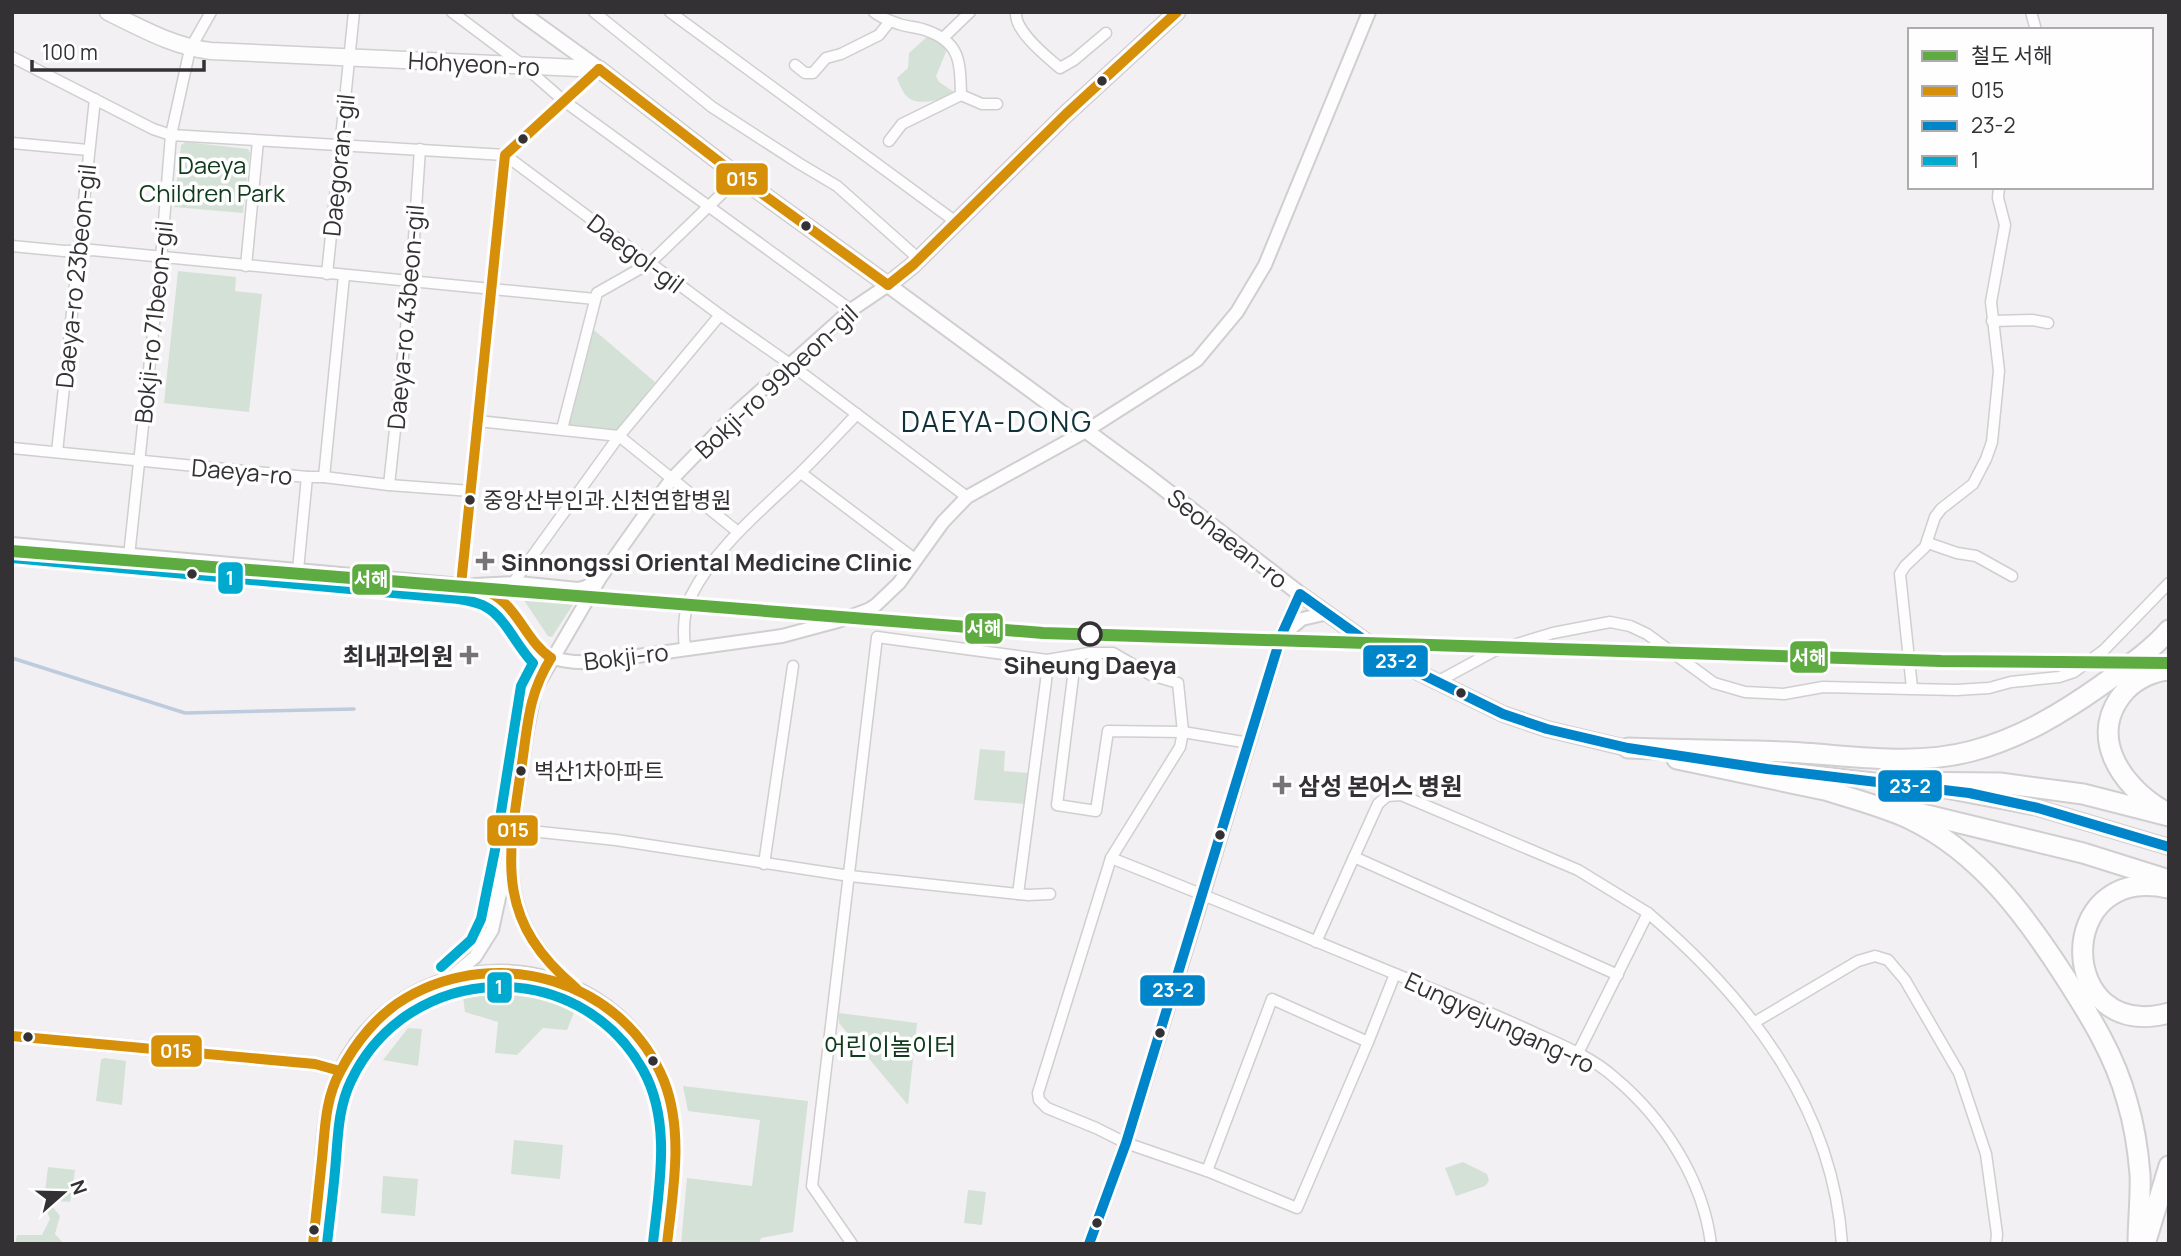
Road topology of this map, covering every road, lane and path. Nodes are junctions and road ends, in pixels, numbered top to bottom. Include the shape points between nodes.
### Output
1 (108, 12) edge
2 (211, 12) edge
3 (354, 12) edge
4 (452, 12) edge
5 (520, 12) edge
6 (594, 12) edge
7 (670, 12) edge
8 (874, 12) edge
9 (970, 12) edge
10 (1016, 12) edge
11 (1177, 12) edge
12 (1369, 12) edge
13 (890, 21) junction
14 (1106, 33) dead end
15 (944, 37) junction
16 (190, 48) junction
17 (12, 57) edge
18 (349, 57) junction
19 (795, 65) dead end
20 (524, 66) junction
21 (598, 69) junction
22 (961, 95) junction
23 (95, 99) junction
24 (564, 101) junction
25 (997, 104) dead end
26 (172, 135) junction
27 (258, 141) junction
28 (889, 141) dead end
29 (12, 143) edge
30 (341, 146) junction
31 (420, 149) junction
32 (88, 150) junction
33 (505, 155) junction
34 (739, 177) junction
35 (1998, 189) edge
36 (709, 206) junction
37 (956, 222) junction
38 (12, 246) edge
39 (78, 250) junction
40 (161, 258) junction
41 (919, 259) junction
42 (650, 263) junction
43 (246, 266) junction
44 (327, 274) junction
45 (344, 276) junction
46 (411, 282) junction
47 (888, 285) junction
48 (492, 291) junction
49 (595, 299) junction
50 (851, 310) junction
51 (720, 315) junction
52 (1992, 321) junction
53 (2048, 323) dead end
54 (790, 364) junction
55 (857, 414) junction
56 (478, 421) junction
57 (562, 429) junction
58 (1086, 431) junction
59 (619, 436) junction
60 (12, 448) edge
61 (57, 452) junction
62 (138, 461) junction
63 (801, 473) junction
64 (307, 477) junction
65 (324, 477) junction
66 (672, 480) junction
67 (389, 485) junction
68 (471, 491) junction
69 (967, 497) junction
70 (738, 532) junction
71 (1928, 543) junction
72 (12, 544) edge
73 (129, 556) junction
74 (916, 560) junction
75 (298, 570) junction
76 (2012, 576) dead end
77 (600, 578) junction
78 (513, 583) junction
79 (2169, 583) edge
80 (461, 585) junction
81 (1300, 594) junction
82 (1328, 614) junction
83 (2169, 630) edge
84 (1281, 636) junction
85 (685, 648) junction
86 (551, 658) junction
87 (1047, 660) junction
88 (793, 666) dead end
89 (1074, 669) dead end
90 (2169, 670) edge
91 (1437, 682) junction
92 (1912, 688) junction
93 (1183, 732) junction
94 (1249, 743) junction
95 (1628, 748) junction
96 (1888, 782) junction
97 (1829, 790) junction
98 (2169, 815) edge
99 (512, 829) junction
100 (2169, 847) edge
101 (509, 852) junction
102 (1354, 857) junction
103 (1111, 858) junction
104 (764, 864) junction
105 (850, 876) junction
106 (2169, 880) edge
107 (2169, 888) edge
108 (1018, 894) junction
109 (1049, 894) dead end
110 (1203, 895) junction
111 (1648, 914) junction
112 (1316, 942) junction
113 (1395, 974) junction
114 (1618, 975) junction
115 (450, 978) junction
116 (574, 987) junction
117 (2169, 1013) edge
118 (1755, 1022) junction
119 (12, 1036) edge
120 (1368, 1042) junction
121 (1578, 1053) junction
122 (340, 1071) junction
123 (1126, 1143) junction
124 (2169, 1166) edge
125 (1207, 1171) junction
126 (313, 1244) edge
127 (667, 1244) edge
128 (852, 1244) edge
129 (1089, 1244) edge
130 (1711, 1244) edge
131 (1842, 1244) edge
132 (1996, 1244) edge
133 (2138, 1244) edge
134 (2145, 1244) edge

1 - 16 main road, Hohyeon-ro
2 - 16 street, Bokji-ro 71beon-gil
3 - 18 street
4 - 20 street
5 - 21 main road, Seohaean-ro
6 - 41 street via 712,107 837,186
7 - 37 street
8 - 13 street
9 - 15 street
10 - 14 street via 1017,24 1060,68
11 - 37 main road
12 - 58 street, Bokji-ro via 1265,265 1237,312 1198,360
13 - 15 street
13 - 19 street via 879,35 826,58 813,73
15 - 22 street via 960,68
16 - 18 main road, Hohyeon-ro
16 - 26 street, Bokji-ro 71beon-gil
17 - 23 street
18 - 20 main road, Hohyeon-ro
18 - 30 street, Daegoran-gil
20 - 21 main road, Hohyeon-ro
20 - 24 street
21 - 24 street
21 - 34 main road, Seohaean-ro
22 - 25 street via 982,104
22 - 28 street via 902,124
23 - 26 street via 153,130
23 - 32 street, Daeya-ro 23beon-gil
24 - 33 street
24 - 36 street
26 - 27 street
26 - 40 street, Bokji-ro 71beon-gil
27 - 30 street
27 - 43 street
29 - 32 street
30 - 31 street
30 - 44 street, Daegoran-gil
31 - 33 street
31 - 46 street, Daeya-ro 43beon-gil
32 - 39 street, Daeya-ro 23beon-gil
33 - 42 street, Daegol-gil
33 - 48 street
34 - 36 street
34 - 47 main road, Seohaean-ro
35 - 52 street via 2005,225 1992,286
36 - 42 street
36 - 50 street
37 - 41 main road
38 - 39 street
39 - 40 street
39 - 61 street, Daeya-ro 23beon-gil
40 - 43 street
40 - 62 street, Bokji-ro 71beon-gil
41 - 47 main road
42 - 49 street via 597,293
42 - 51 street, Daegol-gil
43 - 44 street
44 - 45 street
45 - 46 street
45 - 65 street
46 - 48 street
46 - 67 street, Daeya-ro 43beon-gil
47 - 50 street, Bokji-ro 99beon-gil
47 - 58 main road, Seohaean-ro
48 - 49 street
48 - 56 street
49 - 57 street
50 - 54 street, Bokji-ro 99beon-gil
51 - 54 street, Daegol-gil
51 - 59 street
52 - 53 street
52 - 71 street via 1999,372 1992,442 1973,484 1935,517
54 - 55 street, Daegol-gil
54 - 66 street, Bokji-ro 99beon-gil
55 - 63 street, Bokji-ro
55 - 69 street, Daegol-gil
56 - 57 street
56 - 68 street
57 - 59 street
58 - 69 street, Bokji-ro
58 - 81 main road, Seohaean-ro
59 - 66 street
59 - 78 street
60 - 61 street, Daeya-ro
61 - 62 street, Daeya-ro
62 - 64 street, Daeya-ro
62 - 73 street, Bokji-ro 71beon-gil
63 - 70 street, Bokji-ro
63 - 74 street
64 - 65 street, Daeya-ro
64 - 75 street
65 - 67 street, Daeya-ro
66 - 70 street
66 - 77 street, Bokji-ro 99beon-gil
67 - 68 street, Daeya-ro
68 - 80 street
69 - 74 street, Bokji-ro
70 - 85 street, Bokji-ro via 690,598 683,628
71 - 76 street via 1976,556
71 - 92 street via 1899,578
72 - 73 street, Bokji-ro
73 - 75 street, Bokji-ro
74 - 85 street, Bokji-ro via 900,583 867,610 782,636
75 - 80 street, Bokji-ro
77 - 78 street via 578,589
77 - 86 street, Bokji-ro 99beon-gil
78 - 80 street
79 - 92 street via 2105,650 2067,675 1976,690
80 - 86 street, Bokji-ro via 499,598 534,646
81 - 82 main road, Seohaean-ro
81 - 84 street
82 - 84 street via 1302,620
82 - 91 main road, Seohaean-ro via 1391,659
83 - 95 highway via 2055,716 2032,730 1970,752 1898,759
84 - 94 street
85 - 86 street, Bokji-ro via 594,662
86 - 99 street, Bokji-ro 99beon-gil via 535,689
87 - 93 street via 1113,653 1151,675 1178,683
87 - 105 street via 877,637
87 - 108 street
88 - 104 street
89 - 93 street via 1057,805 1096,811 1108,730
90 - 98 highway via 2145,676 2130,686 2111,713 2108,729 2109,748 2126,781
91 - 92 street via 1494,651 1610,622 1647,634 1704,678 1732,690 1773,695 1823,687
91 - 95 main road, Seohaean-ro via 1503,714
93 - 94 street
93 - 103 street via 1181,747
94 - 110 street
95 - 96 main road, Seohaean-ro
95 - 97 highway
96 - 98 highway via 2000,783 2083,794
96 - 100 main road, Seohaean-ro via 2038,808
97 - 106 highway via 2083,853
97 - 133 highway via 1910,820 1943,840 2010,899 2043,943 2110,1052 2127,1100 2140,1175
99 - 101 street, Bokji-ro 99beon-gil
99 - 104 street
101 - 115 street via 489,937 475,957
101 - 116 street via 516,901 529,936
102 - 111 street via 1378,804 1387,796 1401,795 1578,870
102 - 112 street
102 - 114 street
103 - 110 street, Eungyejungang-ro
103 - 123 street via 1038,1097 1046,1108
104 - 105 street
105 - 108 street
105 - 128 street via 812,1186
107 - 117 highway via 2141,885 2111,896 2088,922 2081,955 2084,973 2108,1006 2141,1017
108 - 109 street
110 - 112 street, Eungyejungang-ro
110 - 123 street
111 - 114 street
111 - 118 street via 1681,941
112 - 113 street, Eungyejungang-ro
113 - 120 street
113 - 121 street, Eungyejungang-ro
114 - 121 street
115 - 116 street via 512,971
115 - 122 street via 424,987 388,1009 360,1039
116 - 127 street via 622,1020 659,1072 676,1139
118 - 131 street via 1808,1108 1827,1158
118 - 132 street via 1858,961 1875,956 1888,960 1905,979 1959,1073 1986,1154
119 - 122 street via 315,1063
120 - 125 street via 1297,1208
120 - 125 street via 1272,999
121 - 130 street, Eungyejungang-ro via 1614,1077 1666,1134 1702,1201
122 - 126 street via 325,1117
123 - 125 street
123 - 129 street
124 - 134 highway

